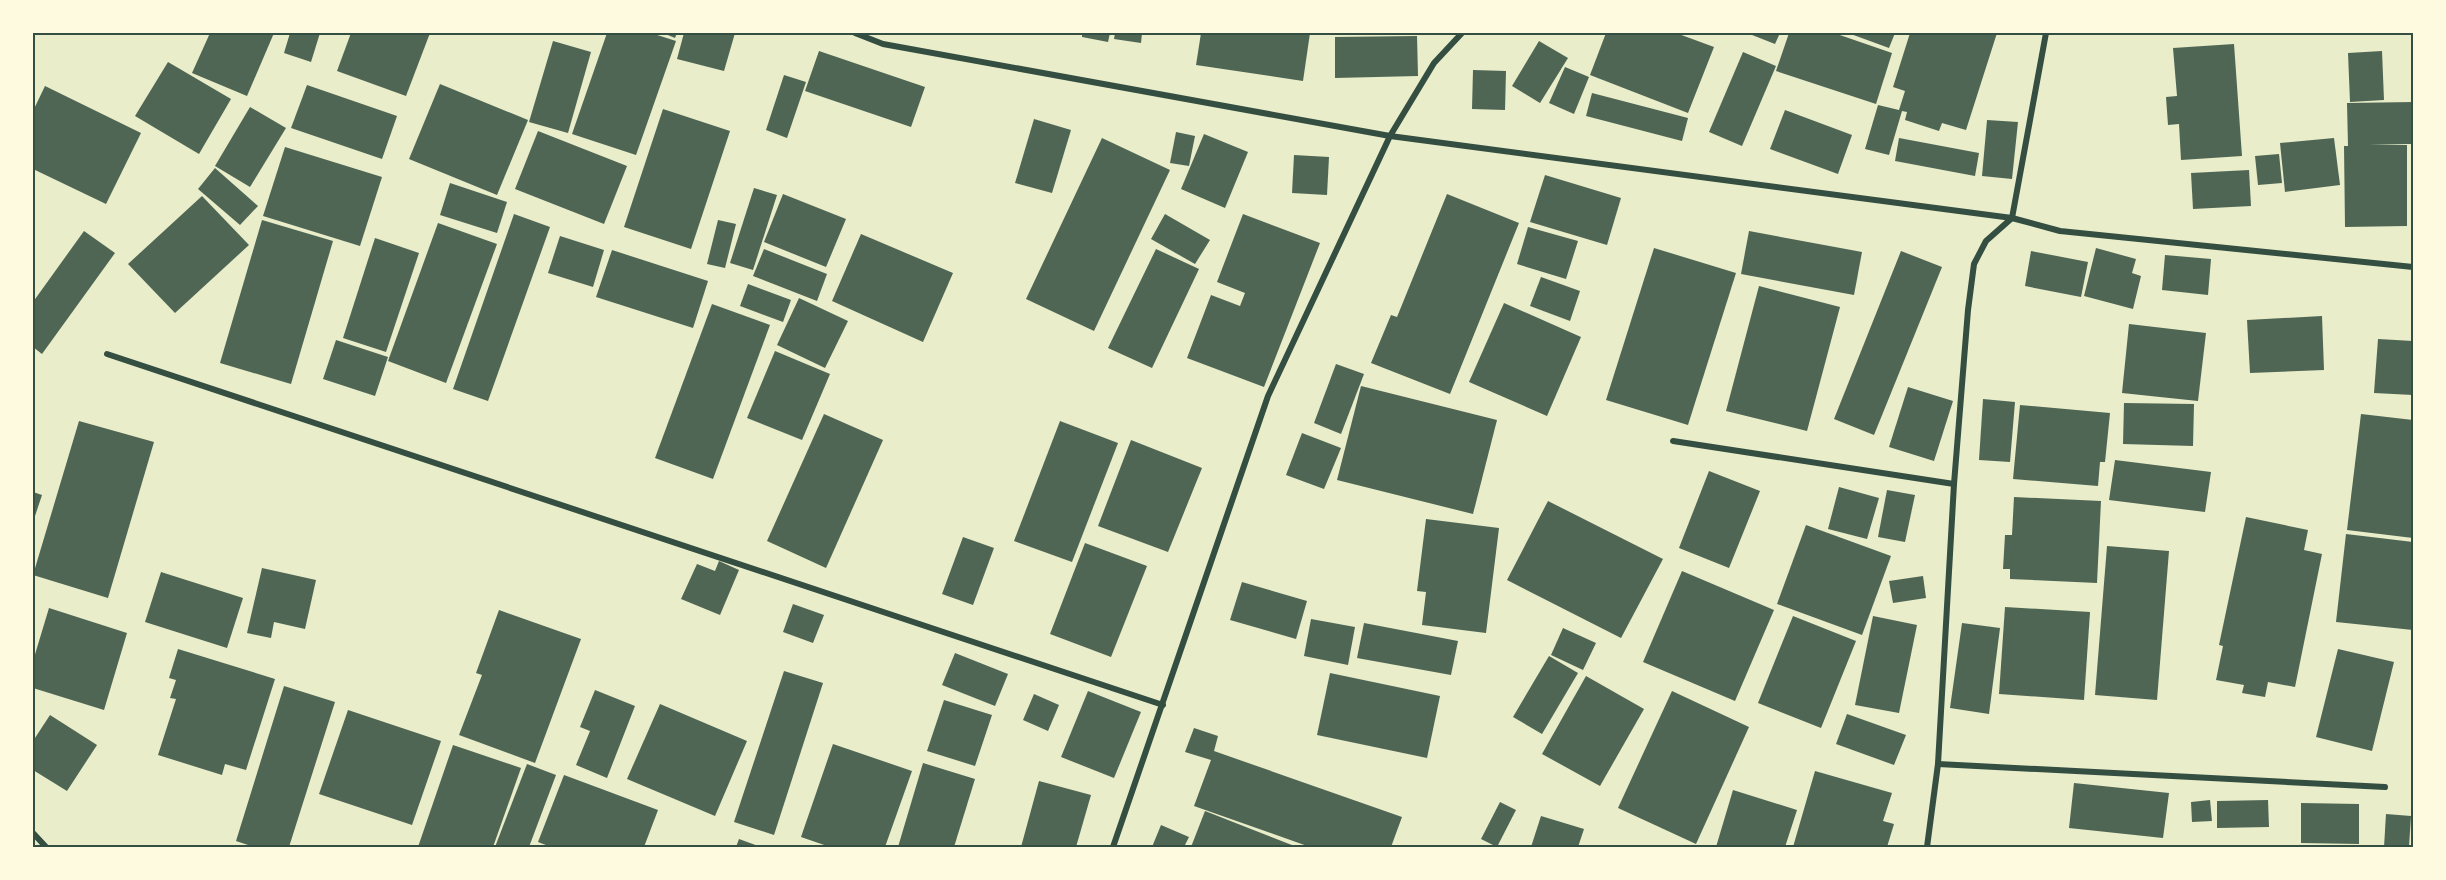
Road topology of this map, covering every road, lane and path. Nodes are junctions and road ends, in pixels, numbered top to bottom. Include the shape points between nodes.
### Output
1 (855, 33) edge
2 (1462, 33) edge
3 (2046, 33) edge
4 (1390, 136) junction
5 (2012, 218) junction
6 (2413, 267) edge
7 (107, 354) dead end
8 (1673, 441) dead end
9 (1954, 484) junction
10 (1163, 705) junction
11 (1938, 764) junction
12 (2385, 787) dead end
13 (33, 834) edge
14 (46, 847) edge
15 (1113, 847) edge
16 (1927, 847) edge

1 - 4 street via 883,44
2 - 4 street via 1434,63
3 - 5 street
4 - 5 street
4 - 10 street via 1268,396
5 - 6 street via 2060,231
5 - 9 street via 1986,241 1974,264
7 - 10 street
8 - 9 street
9 - 11 street
10 - 15 street
11 - 12 street
11 - 16 street
13 - 14 street

